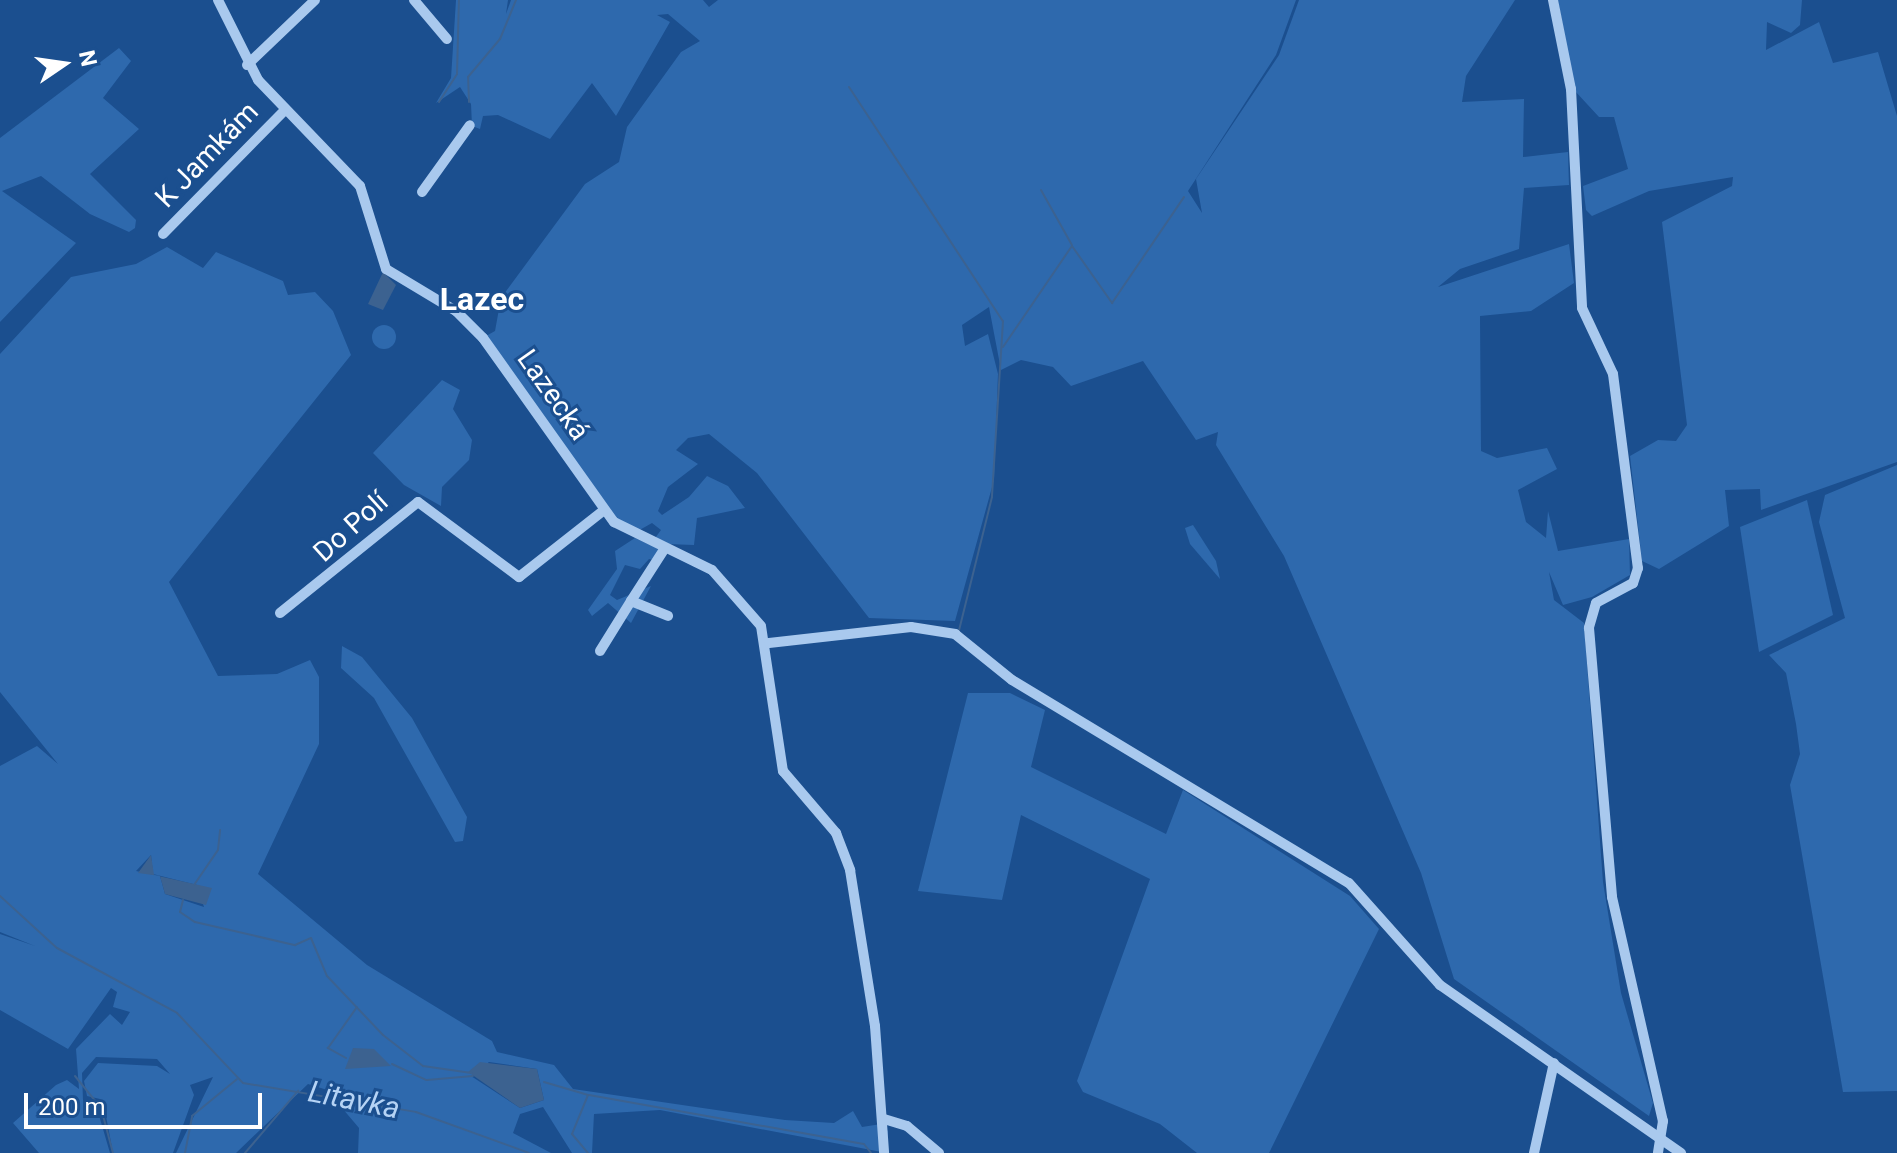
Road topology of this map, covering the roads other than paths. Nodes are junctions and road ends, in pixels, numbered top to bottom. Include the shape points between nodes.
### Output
1 (218, 0) edge
2 (315, 0) edge
3 (414, 0) edge
4 (1553, 0) edge
5 (305, 4) edge
6 (447, 39) dead end
7 (247, 65) junction
8 (285, 110) junction
9 (470, 125) dead end
10 (422, 192) dead end
11 (163, 234) dead end
12 (603, 511) junction
13 (665, 548) junction
14 (631, 601) junction
15 (280, 613) dead end
16 (668, 616) dead end
17 (769, 643) junction
18 (600, 651) dead end
19 (1554, 1063) junction
20 (884, 1119) junction
21 (1659, 1140) junction
22 (884, 1153) edge
23 (939, 1153) edge
24 (1534, 1153) edge
25 (1658, 1153) edge
26 (1681, 1153) edge

1 - 7 street, Lazecká
2 - 5 street
3 - 6 street
4 - 21 street via 1571,89 1582,308 1613,374 1638,568 1633,583 1596,603 1589,628 1619,945 1663,1121
5 - 7 street
7 - 8 street, Lazecká
8 - 11 street, K Jamkám
8 - 12 street, Lazecká via 360,186 386,269 456,311 483,338
9 - 10 street
12 - 13 street, Lazecká
12 - 15 street, Do Polí via 519,577 418,502
13 - 14 street
13 - 17 street, Lazecká via 726,583
14 - 16 street
14 - 18 street
17 - 19 street via 911,627 955,634 1012,680 1349,883 1440,985
17 - 20 street via 783,771 836,833 850,870
19 - 21 street
19 - 24 street
20 - 22 street
20 - 23 street via 907,1126
21 - 25 street
21 - 26 street

